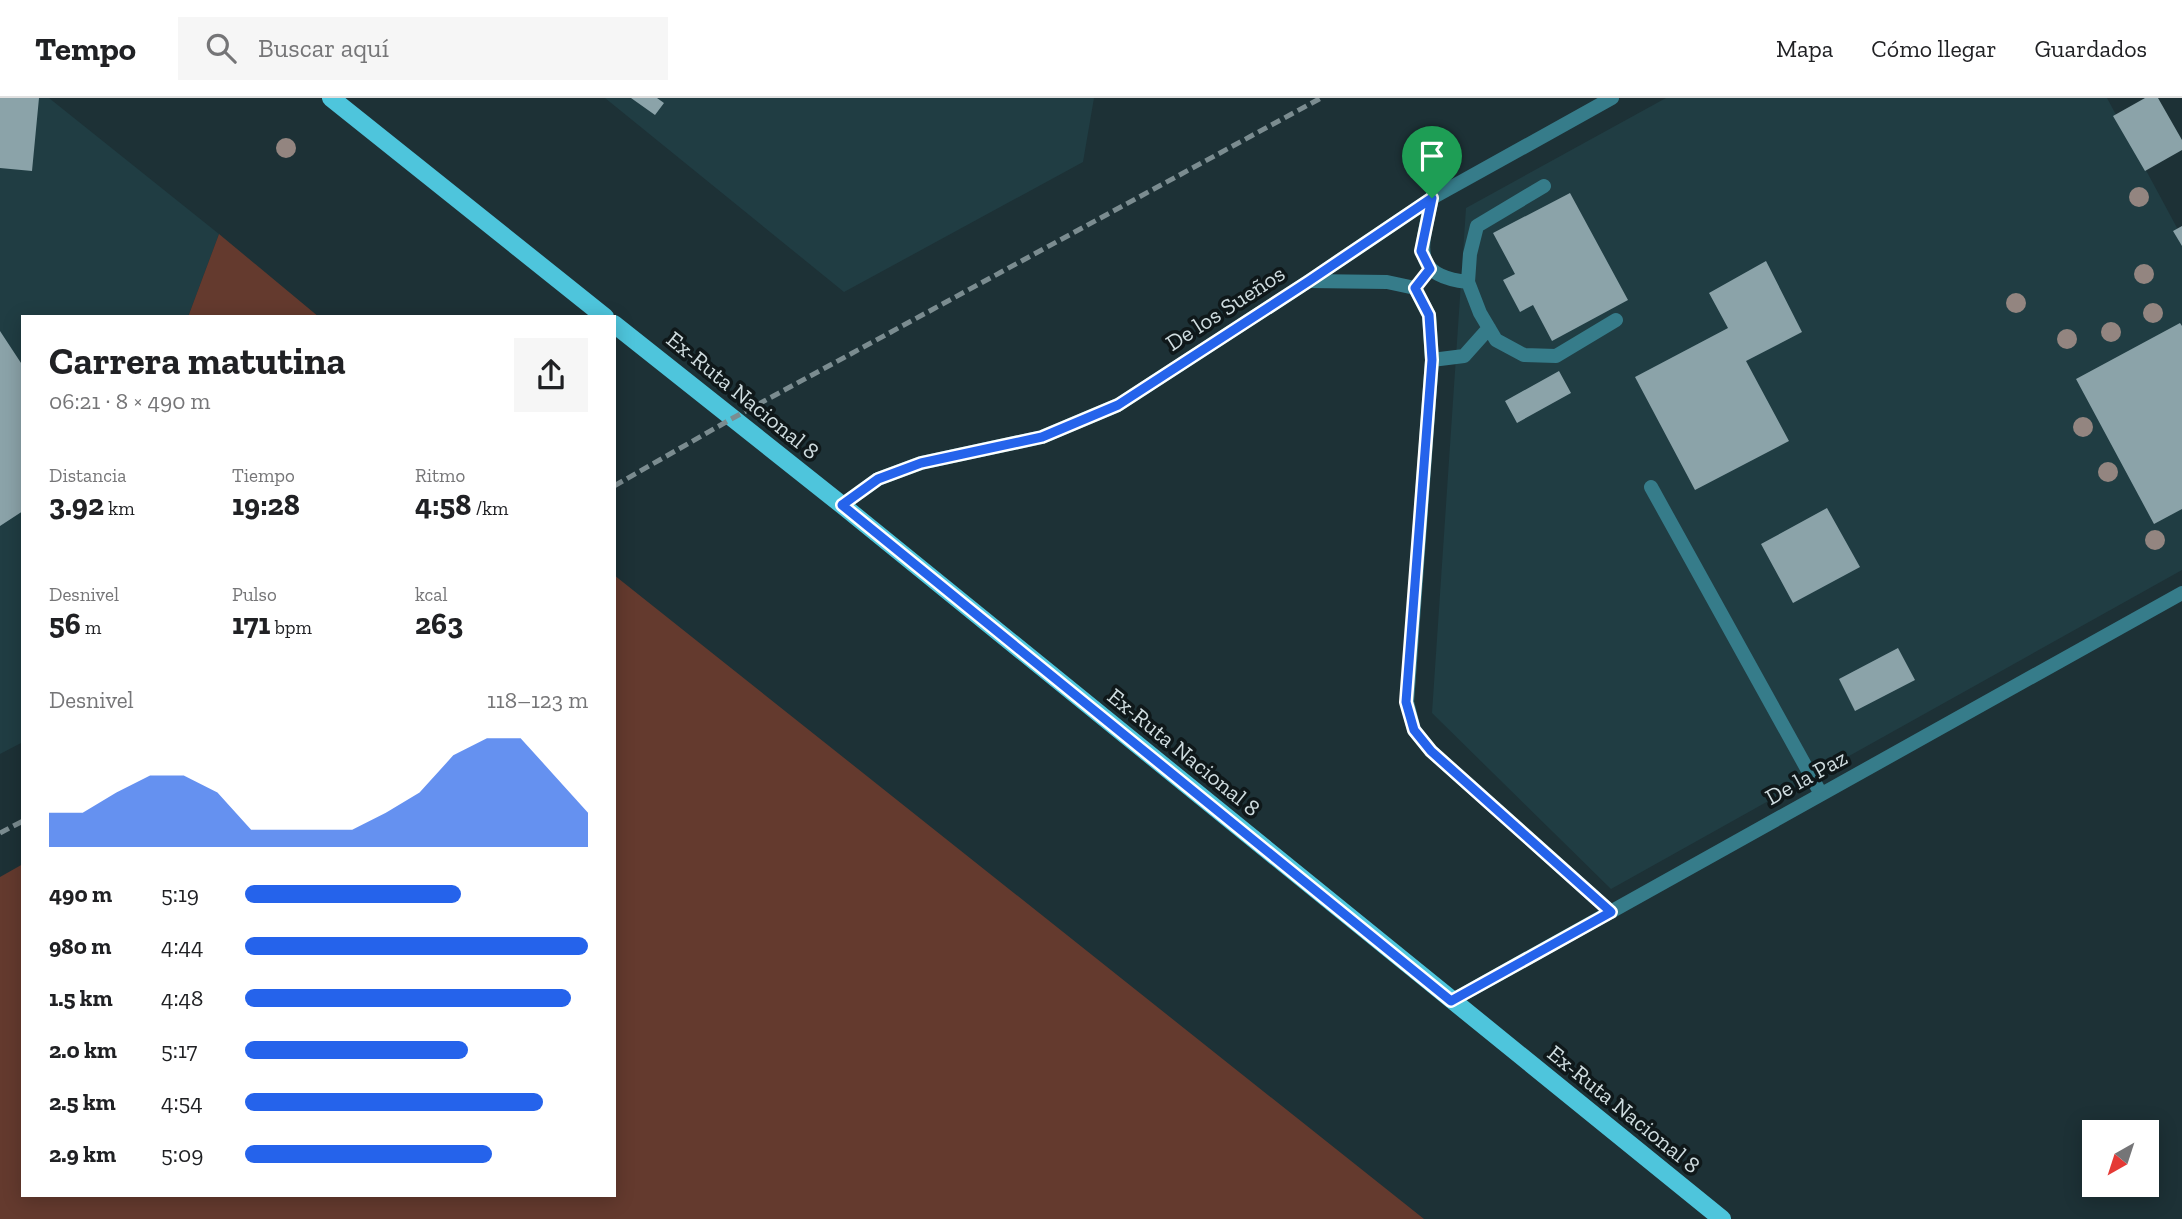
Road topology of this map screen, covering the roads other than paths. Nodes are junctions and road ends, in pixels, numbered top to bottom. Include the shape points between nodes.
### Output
1 (331, 98) edge
2 (1612, 98) edge
3 (1544, 186) dead end
4 (1432, 198) junction
5 (1430, 269) junction
6 (1309, 281) junction
7 (1468, 282) junction
8 (1415, 288) junction
9 (603, 315) edge
10 (1615, 320) dead end
11 (616, 326) edge
12 (1489, 328) junction
13 (1432, 360) junction
14 (1651, 487) dead end
15 (842, 505) junction
16 (2182, 593) edge
17 (1821, 794) junction
18 (1611, 912) junction
19 (1451, 1001) junction
20 (1722, 1219) edge

1 - 9 main road
2 - 4 street, De los Sueños
3 - 7 street via 1477,226
4 - 5 street via 1421,251
4 - 6 street, De los Sueños
5 - 7 street via 1450,280
5 - 8 street
6 - 8 street via 1387,282
6 - 15 street, De los Sueños via 1118,405 1042,437 921,463 878,479
7 - 12 street
8 - 13 street via 1429,315
10 - 12 street via 1556,356 1524,355 1496,340
11 - 15 main road, Ex-Ruta Nacional 8
12 - 13 street via 1464,356
13 - 18 street via 1406,702 1414,730 1431,751
14 - 17 street
15 - 19 main road, Ex-Ruta Nacional 8
16 - 17 street, De la Paz
17 - 18 street, De la Paz
18 - 19 street, De la Paz
19 - 20 main road, Ex-Ruta Nacional 8

